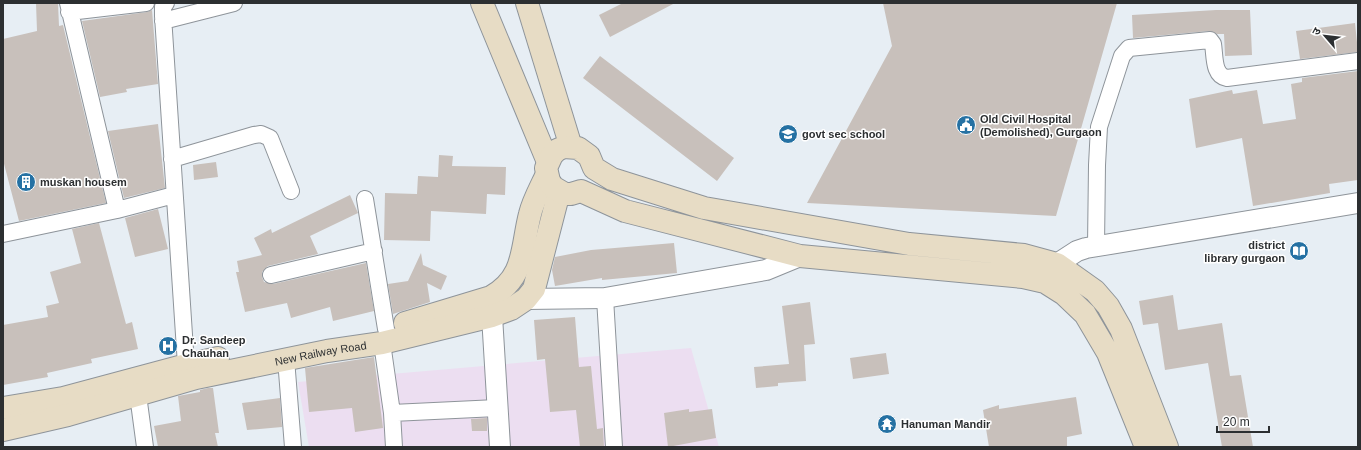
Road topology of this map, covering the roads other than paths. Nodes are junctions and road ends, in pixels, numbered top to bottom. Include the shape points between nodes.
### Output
1 (146, 3) edge
2 (166, 3) edge
3 (234, 3) edge
4 (482, 3) edge
5 (527, 3) edge
6 (69, 8) edge
7 (163, 21) junction
8 (1358, 61) edge
9 (572, 146) junction
10 (172, 158) junction
11 (547, 168) junction
12 (291, 191) dead end
13 (560, 192) junction
14 (174, 196) junction
15 (364, 199) dead end
16 (1358, 203) edge
17 (117, 210) junction
18 (4, 230) edge
19 (1096, 246) junction
20 (374, 251) junction
21 (800, 256) junction
22 (1057, 264) junction
23 (271, 275) dead end
24 (605, 298) junction
25 (526, 299) junction
26 (492, 316) junction
27 (384, 336) junction
28 (286, 359) junction
29 (186, 365) junction
30 (138, 395) junction
31 (3, 408) edge
32 (497, 408) junction
33 (392, 413) junction
34 (3, 430) edge
35 (145, 447) edge
36 (293, 447) edge
37 (394, 447) edge
38 (500, 447) edge
39 (614, 447) edge
40 (1146, 447) edge
41 (1167, 447) edge

1 - 6 street
2 - 7 street via 163,7
3 - 7 street
4 - 11 main road
5 - 9 main road
6 - 17 street
7 - 10 street
8 - 19 street via 1222,78 1218,74 1213,44 1210,40 1129,48 1122,56 1099,127
9 - 11 main road via 557,150
9 - 22 main road via 584,151 594,168 612,180 704,208 909,244 1024,255
10 - 12 street via 254,135 266,135 270,138
10 - 14 street
11 - 13 main road via 553,188
11 - 27 main road, New Railway Road via 530,213 516,275 504,290
13 - 21 main road via 571,194 582,191 625,211
13 - 25 main road, New Railway Road via 534,289
14 - 17 street
14 - 29 street
15 - 20 street
16 - 19 street
17 - 18 street
19 - 22 street via 1077,251
20 - 23 street
20 - 27 street
21 - 24 street via 766,270
21 - 40 main road via 1045,282 1064,294 1084,314 1108,354
22 - 41 main road via 1095,291 1108,306 1121,329
24 - 25 street
24 - 39 street
25 - 26 main road, New Railway Road via 511,309
26 - 27 main road, New Railway Road
26 - 32 street
27 - 28 main road, New Railway Road
27 - 29 main road, New Railway Road via 263,348
27 - 33 street
28 - 30 main road, New Railway Road via 196,378
28 - 36 street
29 - 31 main road, New Railway Road via 63,398
30 - 34 main road, New Railway Road
30 - 35 street
32 - 33 street
32 - 38 street
33 - 37 street

